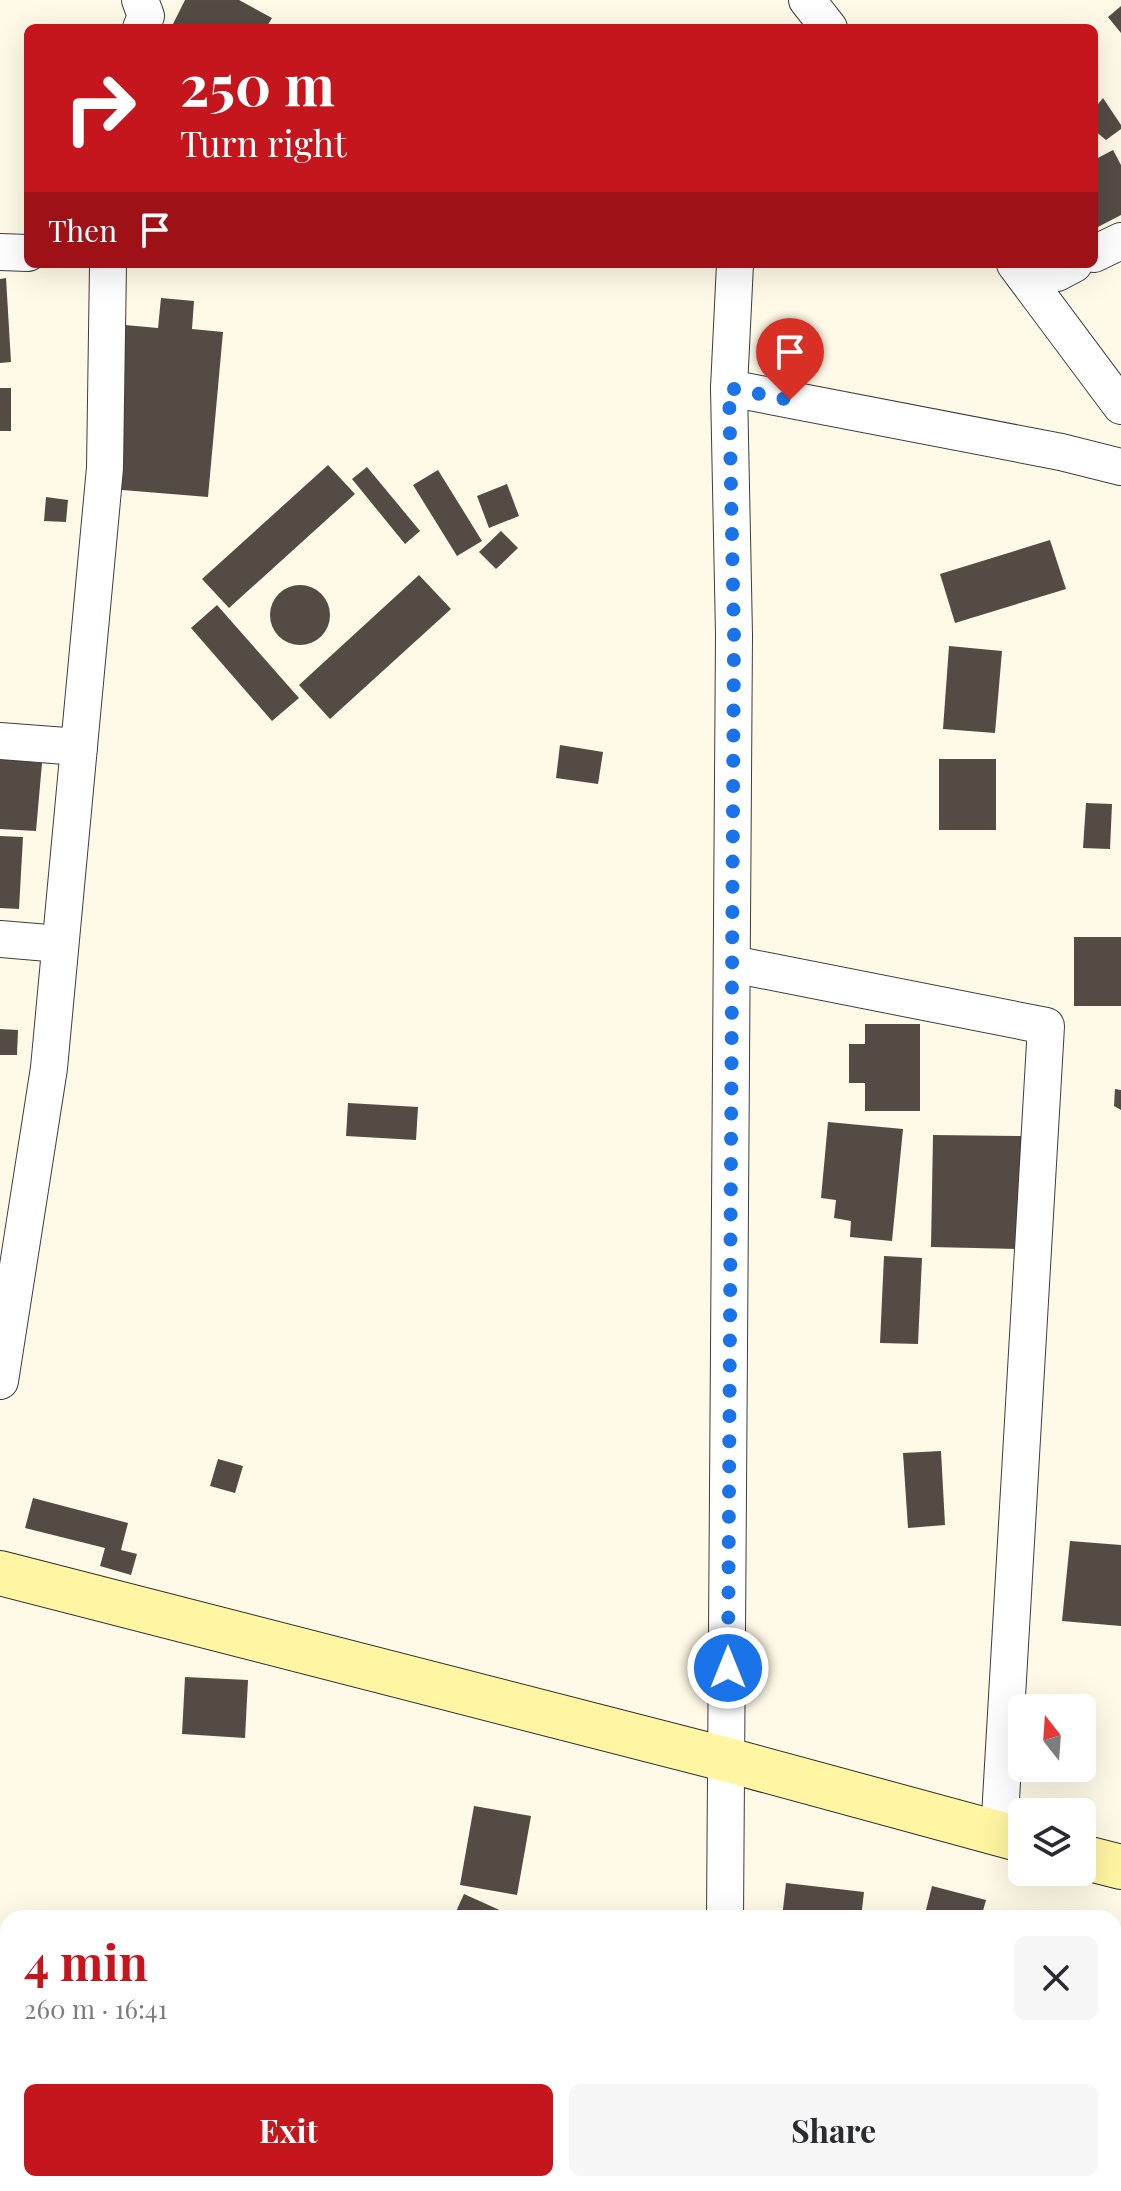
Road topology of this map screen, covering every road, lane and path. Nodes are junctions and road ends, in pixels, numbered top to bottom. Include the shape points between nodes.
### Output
1 (140, 0) edge
2 (806, 0) edge
3 (143, 24) edge
4 (798, 24) edge
5 (826, 24) edge
6 (1121, 241) edge
7 (0, 252) edge
8 (1098, 252) edge
9 (24, 253) edge
10 (108, 268) edge
11 (735, 268) edge
12 (1066, 268) edge
13 (1019, 270) edge
14 (729, 388) junction
15 (1121, 406) edge
16 (1121, 467) edge
17 (0, 741) edge
18 (79, 747) junction
19 (0, 939) edge
20 (60, 944) junction
21 (732, 964) junction
22 (0, 1381) edge
23 (0, 1573) edge
24 (728, 1760) junction
25 (1013, 1798) edge
26 (1008, 1836) edge
27 (1096, 1861) edge
28 (1121, 1867) edge
29 (725, 1910) edge

1 - 3 street via 146,16
2 - 4 street
2 - 5 street
6 - 8 street
7 - 9 street
10 - 18 street via 105,468
11 - 14 street
12 - 13 street via 1057,273
13 - 15 street
14 - 16 street
14 - 21 street
17 - 18 street
18 - 20 street
19 - 20 street
20 - 22 street via 49,1068
21 - 24 street
21 - 25 street via 1046,1026
23 - 24 street
24 - 26 street
24 - 29 street
27 - 28 street

